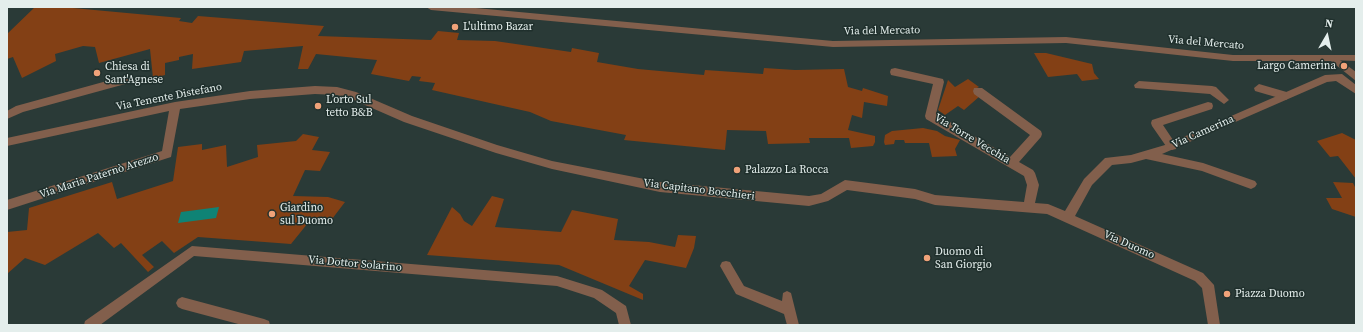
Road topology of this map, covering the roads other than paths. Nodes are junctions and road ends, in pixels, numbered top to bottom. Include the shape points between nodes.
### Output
1 (431, 7) edge
2 (1333, 58) junction
3 (1356, 58) edge
4 (895, 72) dead end
5 (1356, 77) edge
6 (126, 80) dead end
7 (1139, 85) dead end
8 (1259, 88) dead end
9 (1356, 90) edge
10 (337, 91) joint
11 (978, 91) dead end
12 (1286, 96) junction
13 (1224, 100) dead end
14 (175, 106) junction
15 (1208, 106) dead end
16 (7, 115) edge
17 (7, 142) edge
18 (1172, 146) junction
19 (1146, 154) junction
20 (1011, 163) junction
21 (1250, 184) dead end
22 (7, 205) edge
23 (1029, 207) junction
24 (1068, 217) junction
25 (726, 266) dead end
26 (787, 297) dead end
27 (182, 303) dead end
28 (790, 310) junction
29 (90, 325) edge
30 (264, 325) edge
31 (625, 325) edge
32 (793, 325) edge
33 (1214, 325) edge

1 - 2 street, Via del Mercato via 833,44 1066,40 1233,58
2 - 3 street, Via del Mercato
2 - 5 street
4 - 20 street, Via Torre Vecchia via 939,82 930,116
6 - 16 street via 20,109
7 - 13 street via 1212,90
8 - 12 street
9 - 12 street, Via Camerina via 1342,79 1333,77
10 - 14 street, Via Tenente Distefano via 315,90 250,95
10 - 23 street, Via Capitano Bocchieri via 408,120 496,149 552,165 660,187 809,201 824,198 845,184 915,194 935,200
11 - 20 street via 1037,134
12 - 18 street, Via Camerina
14 - 17 street, Via Tenente Distefano
14 - 22 street, Via Maria Paternò Arezzo via 167,154
15 - 18 street via 1156,123
18 - 19 street, Via Camerina
19 - 21 street via 1203,167
19 - 24 street, Via Camerina via 1131,159 1109,161 1088,182
20 - 23 street, Via Torre Vecchia via 1029,173 1033,185
23 - 24 street, Via Capitano Bocchieri via 1048,209
24 - 33 street, Via Duomo via 1199,277 1208,285
25 - 28 street via 740,290
26 - 28 street
27 - 30 street
28 - 32 street
29 - 31 street, Via Dottor Solarino via 192,252 557,281 598,294 622,310

